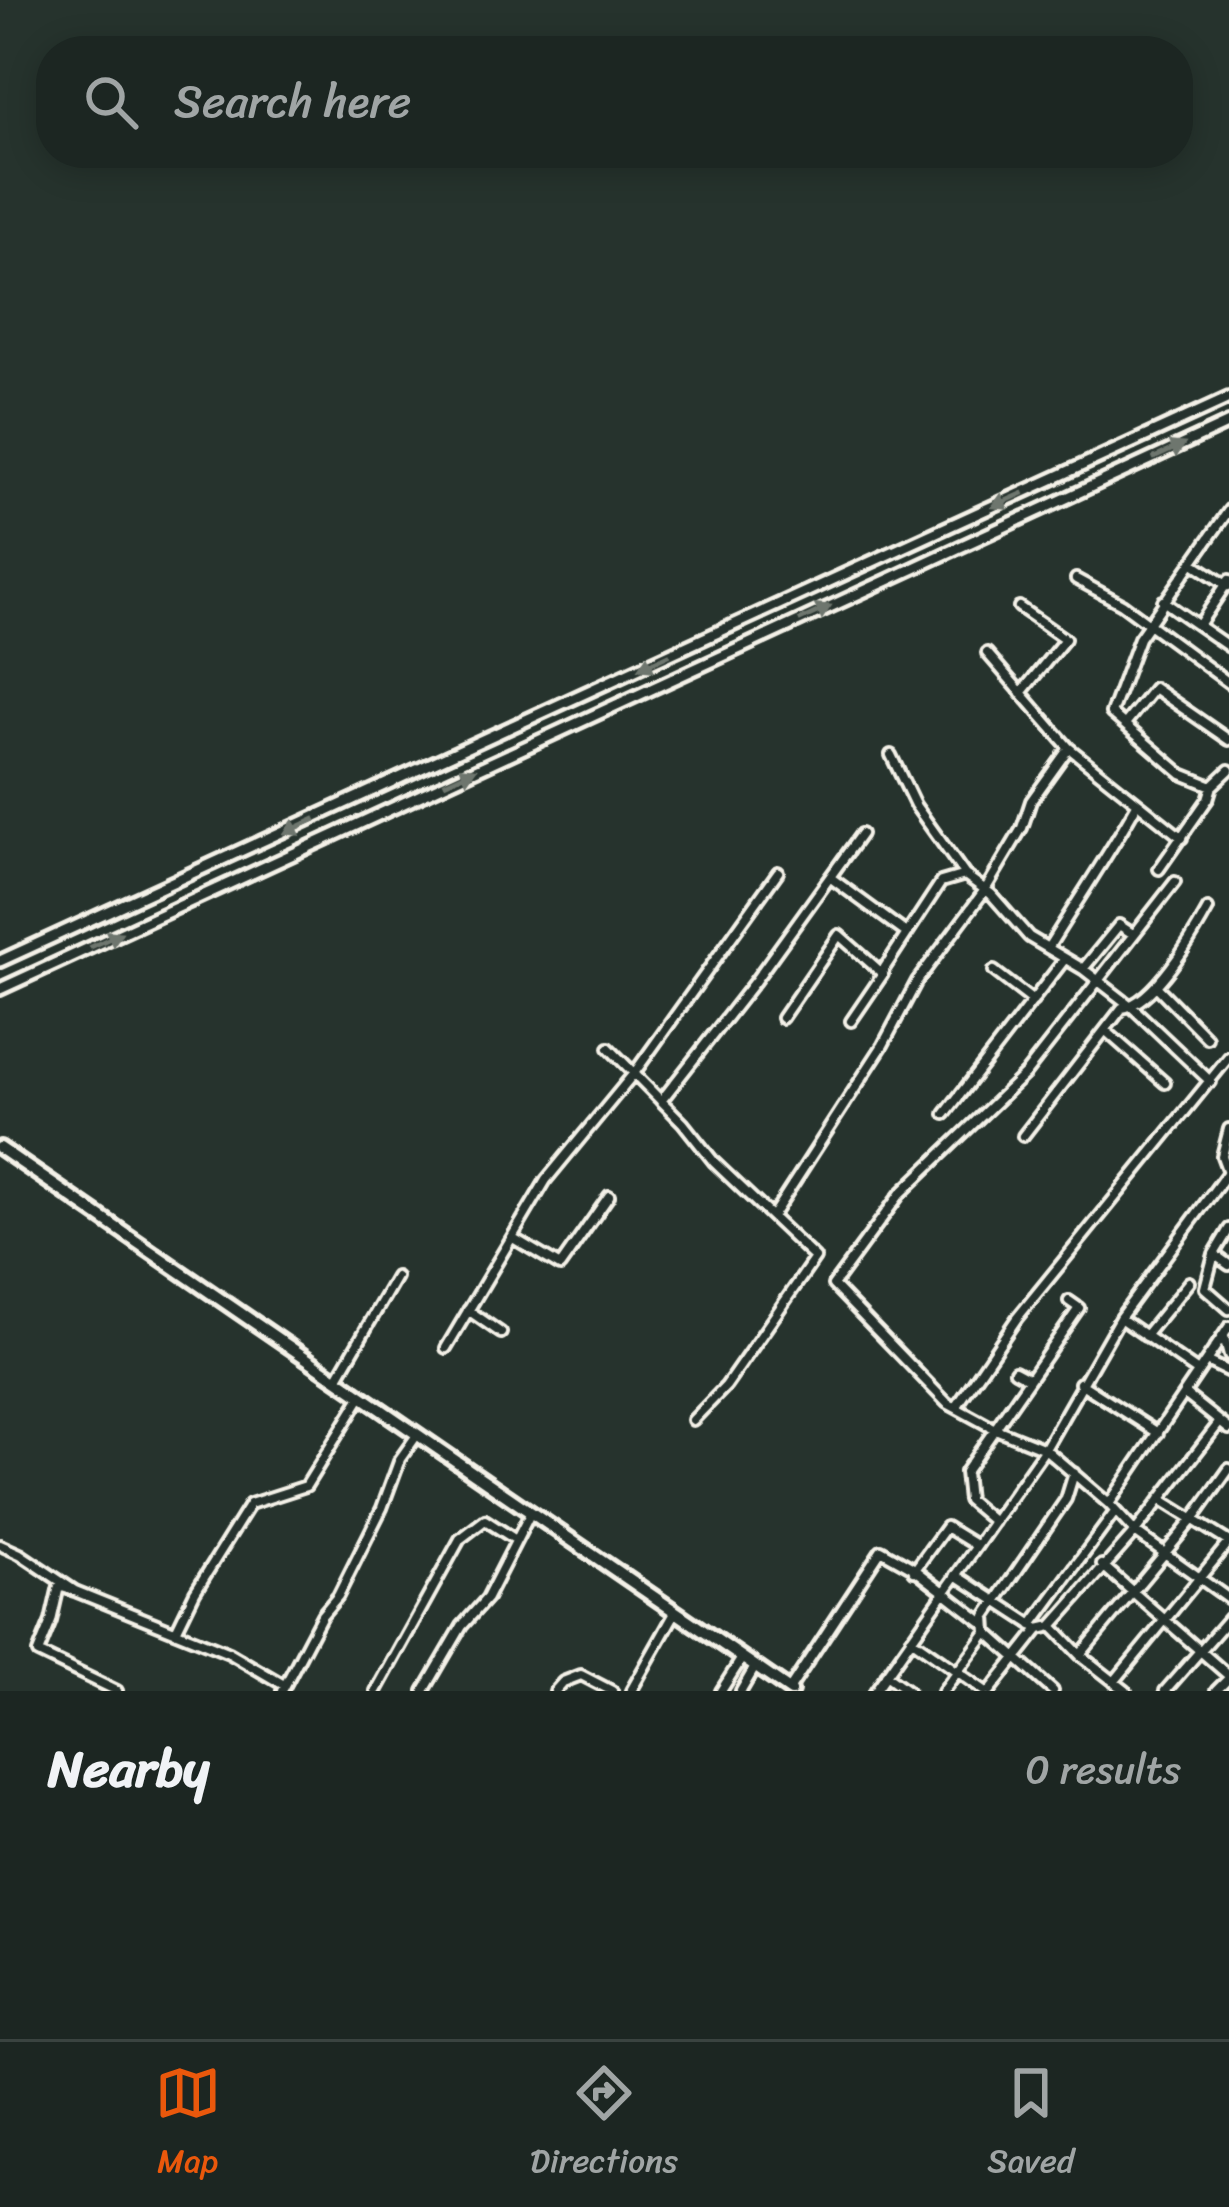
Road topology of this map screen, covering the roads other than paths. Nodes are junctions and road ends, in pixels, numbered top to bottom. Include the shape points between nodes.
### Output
1 (1229, 398) edge
2 (1229, 423) edge
3 (1229, 510) edge
4 (1192, 563) junction
5 (1076, 579) dead end
6 (1228, 584) edge
7 (1163, 601) junction
8 (1019, 607) dead end
9 (1150, 623) junction
10 (1198, 625) junction
11 (1229, 647) edge
12 (987, 653) dead end
13 (1229, 683) edge
14 (1021, 693) junction
15 (1125, 724) junction
16 (1229, 740) edge
17 (1070, 748) junction
18 (891, 754) dead end
19 (1229, 770) edge
20 (1212, 786) junction
21 (1137, 804) junction
22 (861, 834) dead end
23 (1182, 838) junction
24 (1159, 869) dead end
25 (778, 872) dead end
26 (965, 875) junction
27 (831, 878) junction
28 (1175, 883) dead end
29 (985, 890) junction
30 (1208, 909) dead end
31 (906, 933) junction
32 (1133, 934) junction
33 (1048, 948) junction
34 (1064, 960) junction
35 (0, 961) edge
36 (1083, 969) junction
37 (994, 971) dead end
38 (882, 972) junction
39 (1098, 982) junction
40 (1157, 987) junction
41 (0, 988) edge
42 (1034, 1001) junction
43 (1132, 1006) junction
44 (782, 1018) dead end
45 (851, 1021) dead end
46 (1106, 1031) junction
47 (1207, 1037) dead end
48 (609, 1048) dead end
49 (1229, 1057) edge
50 (635, 1072) junction
51 (1211, 1082) junction
52 (1165, 1083) dead end
53 (662, 1101) junction
54 (946, 1114) dead end
55 (1229, 1129) edge
56 (1023, 1136) dead end
57 (0, 1148) edge
58 (1228, 1172) edge
59 (609, 1196) dead end
60 (773, 1215) junction
61 (1229, 1229) edge
62 (513, 1238) junction
63 (1214, 1254) junction
64 (1229, 1265) edge
65 (396, 1277) dead end
66 (1189, 1282) dead end
67 (1069, 1301) dead end
68 (1229, 1309) edge
69 (468, 1310) junction
70 (1120, 1318) junction
71 (1226, 1331) edge
72 (501, 1333) dead end
73 (1145, 1336) junction
74 (446, 1348) dead end
75 (1229, 1355) edge
76 (1206, 1361) junction
77 (1015, 1371) dead end
78 (1198, 1372) junction
79 (1229, 1372) edge
80 (1028, 1378) junction
81 (337, 1379) junction
82 (1079, 1383) junction
83 (1185, 1394) junction
84 (361, 1397) junction
85 (957, 1406) junction
86 (693, 1420) dead end
87 (1220, 1422) junction
88 (992, 1428) junction
89 (1229, 1429) edge
90 (1158, 1433) junction
91 (417, 1435) junction
92 (1045, 1449) junction
93 (1229, 1469) edge
94 (1074, 1473) junction
95 (1160, 1499) junction
96 (1112, 1508) junction
97 (530, 1514) junction
98 (1194, 1518) junction
99 (994, 1522) junction
100 (1135, 1532) junction
101 (516, 1540) junction
102 (1229, 1542) edge
103 (0, 1546) edge
104 (977, 1546) junction
105 (1166, 1551) junction
106 (1102, 1565) junction
107 (914, 1570) junction
108 (956, 1574) junction
109 (1203, 1577) junction
110 (75, 1591) junction
111 (943, 1593) junction
112 (1133, 1594) junction
113 (1229, 1599) edge
114 (996, 1602) junction
115 (675, 1612) junction
116 (1229, 1618) edge
117 (1166, 1622) junction
118 (1052, 1626) junction
119 (1036, 1627) junction
120 (986, 1628) junction
121 (176, 1631) junction
122 (911, 1640) junction
123 (1199, 1650) junction
124 (1080, 1655) junction
125 (742, 1658) junction
126 (1015, 1660) junction
127 (755, 1667) junction
128 (958, 1672) junction
129 (886, 1675) junction
130 (1229, 1677) edge
131 (1114, 1682) junction
132 (283, 1688) edge
133 (781, 1688) edge
134 (117, 1691) edge
135 (376, 1691) edge
136 (424, 1691) edge
137 (555, 1691) edge
138 (612, 1691) edge
139 (631, 1691) edge
140 (722, 1691) edge
141 (741, 1691) edge
142 (875, 1691) edge
143 (908, 1691) edge
144 (943, 1691) edge
145 (987, 1691) edge
146 (1053, 1691) edge
147 (1126, 1691) edge
148 (1165, 1691) edge
149 (1216, 1691) edge

1 -> 35 street
41 -> 2 street
3 - 4 street
4 - 6 street
4 - 7 street
5 - 9 street
6 - 10 street
7 - 9 street
7 - 10 street
8 - 14 street via 1065,639
9 - 13 street
9 - 15 street via 1111,713
10 - 11 street
12 - 14 street
14 - 17 street
15 - 16 street via 1154,688
15 - 20 street via 1181,774
17 - 21 street
17 - 29 street via 1031,801
18 - 26 street via 915,806
19 - 20 street
20 - 23 street
21 - 23 street
21 - 33 street
22 - 27 street
23 - 24 street
25 - 50 street
26 - 29 street
26 - 31 street via 941,882
27 - 31 street
27 - 53 street
28 - 32 street
29 - 33 street
29 - 60 street via 917,981
30 - 40 street
31 - 38 street
32 - 36 street via 1119,925
32 - 39 street
33 - 34 street
34 - 36 street
34 - 42 street
36 - 39 street
37 - 42 street
38 - 44 street via 839,935
38 - 45 street
39 - 43 street
39 - 85 street via 1024,1074 900,1194 833,1286
40 - 43 street
40 - 47 street
42 - 54 street
43 - 46 street
43 - 51 street
46 - 52 street
46 - 56 street
48 - 50 street
49 - 51 street
50 - 53 street
50 - 62 street via 547,1180
51 - 85 street via 1017,1318
53 - 60 street
55 - 58 street via 1222,1156
57 - 81 main road
58 - 70 street
59 - 62 street via 560,1266
60 - 86 street via 815,1258
61 - 63 street
62 - 69 street
63 - 64 street
63 - 68 street via 1205,1288
65 - 81 street
66 - 73 street
67 - 80 street via 1079,1308
69 - 72 street
69 - 74 street
70 - 73 street
70 - 82 street
71 - 75 street
71 - 76 street
73 - 78 street
76 - 78 street
76 - 79 street
77 - 80 street
78 - 83 street
80 - 88 street
81 - 84 main road
82 - 90 street
82 - 92 street
83 - 87 street
83 - 90 street
84 - 91 main road
84 - 121 street via 306,1486 250,1504
85 - 88 street
87 - 89 street
87 - 95 street
88 - 92 street
88 - 99 street via 965,1472 964,1490
90 - 96 street
91 - 97 main road
91 - 132 street
92 - 94 street
92 - 99 street
93 - 98 street
94 - 96 street
94 - 114 street via 1066,1499
95 - 98 street
95 - 100 street
96 - 100 street
96 - 119 street
97 - 101 street
97 - 115 main road
98 - 102 street
98 - 105 street
99 - 104 street
100 - 105 street
100 - 106 street
101 - 135 street via 485,1520 470,1528
101 - 136 street
102 - 109 street
103 - 110 street
104 - 107 street via 946,1527
104 - 108 street
105 - 109 street
105 - 112 street
106 - 112 street
106 - 118 street
107 - 111 street
107 - 133 street via 881,1550
108 - 111 street
108 - 114 street
109 - 113 street
109 - 117 street
110 - 121 street
110 - 134 street via 59,1586 38,1653
111 - 120 street
111 - 122 street
112 - 117 street
112 - 124 street
114 - 119 street
114 - 120 street
115 - 125 main road
115 - 139 street
116 - 123 street
117 - 123 street
117 - 131 street
118 - 119 street
118 - 124 street
119 - 126 street
120 - 126 street
120 - 128 street
121 - 132 street
122 - 128 street
122 - 129 street
123 - 130 street
123 - 148 street
124 - 131 street
125 - 127 main road
125 - 140 street
126 - 145 street
126 - 146 street
127 - 133 main road
127 - 141 street
128 - 144 street
128 - 145 street
129 - 142 street
129 - 143 street
130 - 149 street
131 - 147 street
137 - 138 street via 581,1675

